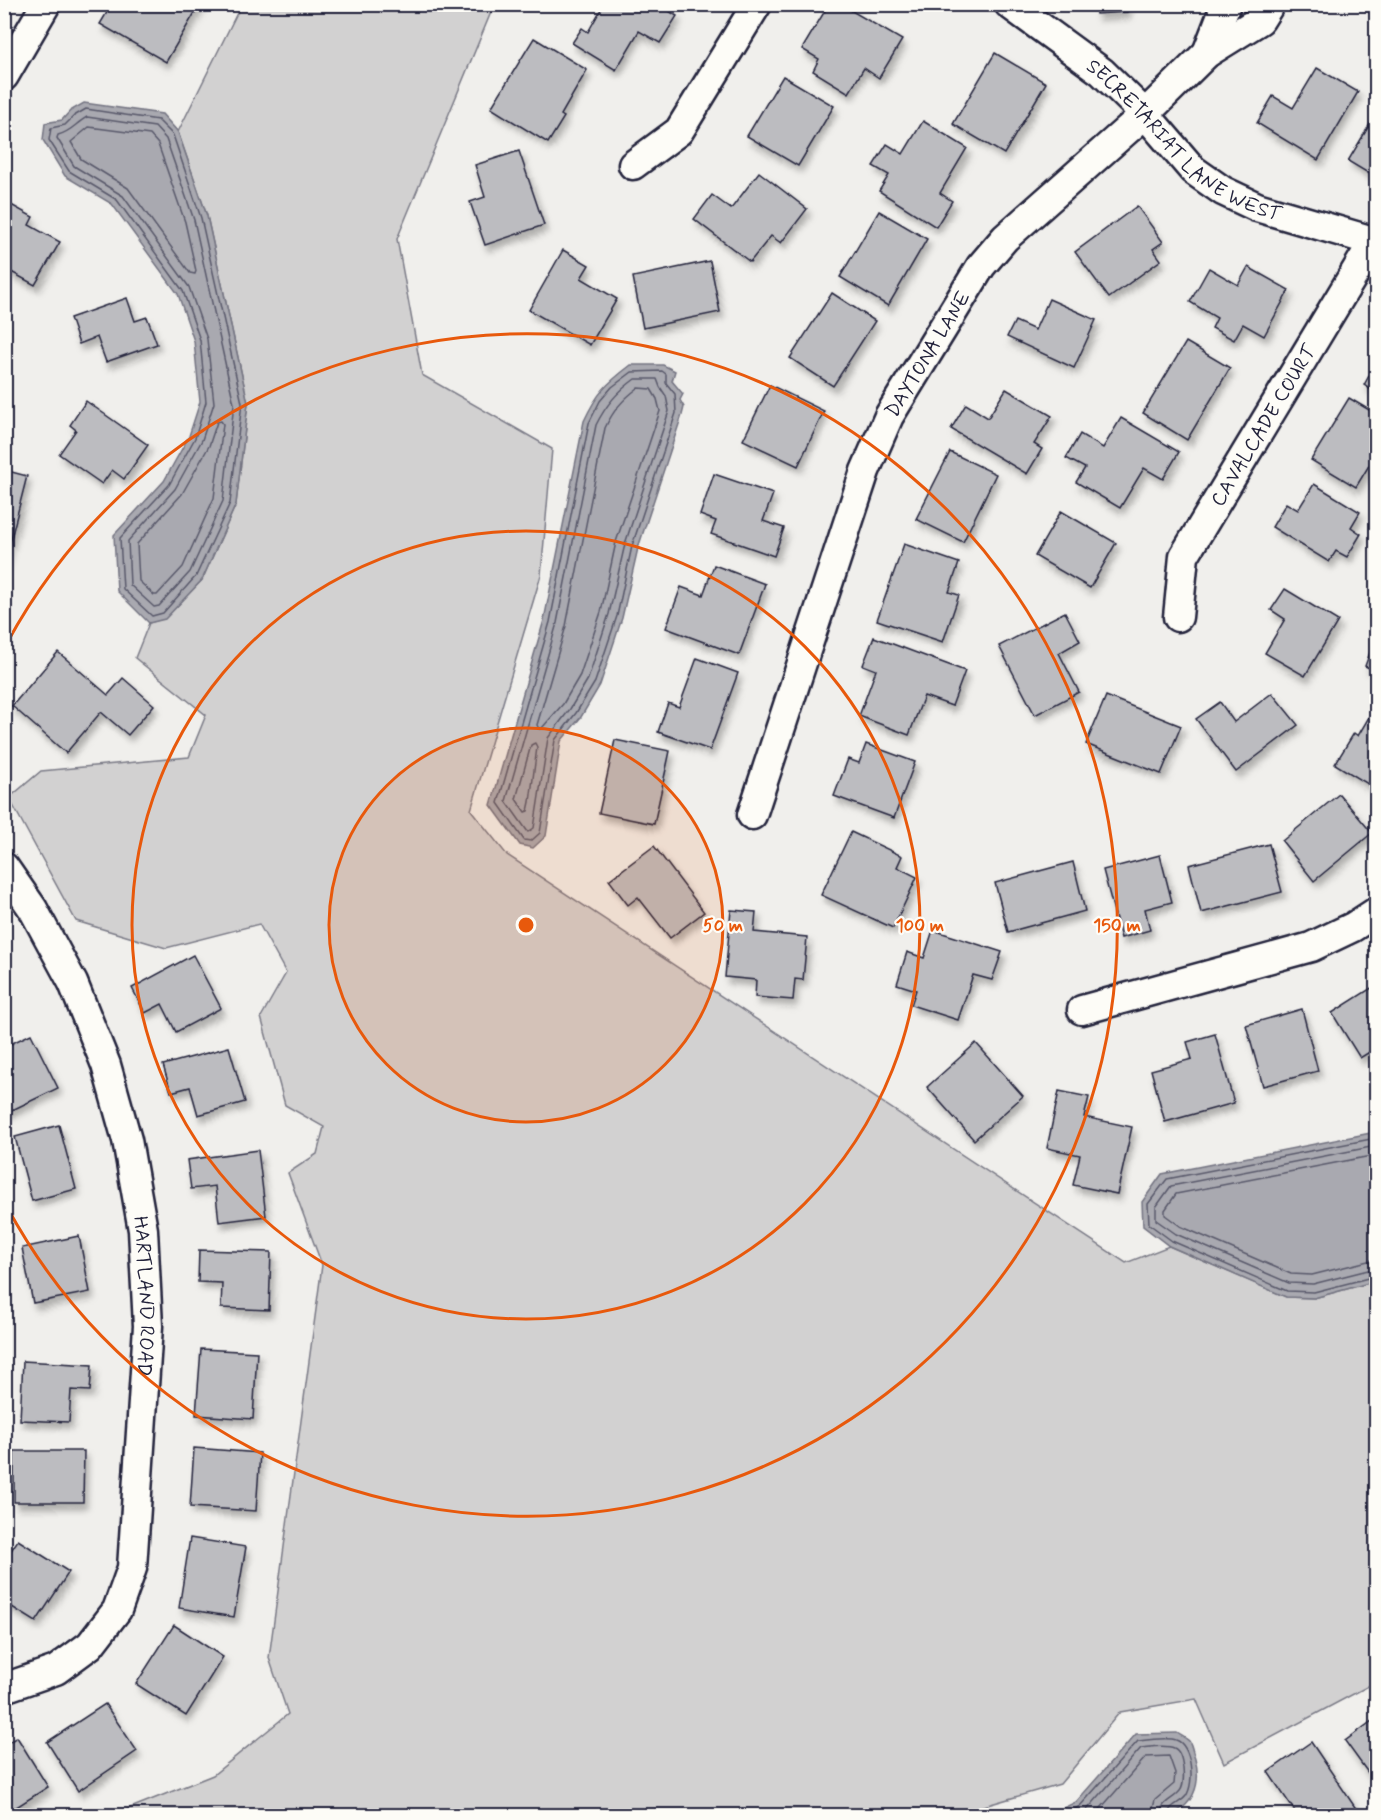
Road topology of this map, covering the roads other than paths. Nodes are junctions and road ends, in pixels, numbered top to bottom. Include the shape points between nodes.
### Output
1 (46, 4) edge
2 (758, 4) edge
3 (1009, 4) edge
4 (1226, 4) edge
5 (1270, 4) edge
6 (1207, 53) junction
7 (4, 76) edge
8 (1145, 114) junction
9 (633, 165) dead end
10 (1375, 242) edge
11 (1178, 617) dead end
12 (752, 815) dead end
13 (4, 867) edge
14 (1377, 912) edge
15 (1082, 1010) dead end
16 (4, 1688) edge

1 - 7 street
2 - 9 street via 680,131
3 - 8 street, SECRETARIAT LANE WEST via 1102,72
4 - 6 street
5 - 6 street, DAYTONA LANE via 1260,20
6 - 8 street, DAYTONA LANE
8 - 10 street, SECRETARIAT LANE WEST via 1193,170 1223,191 1257,207
8 - 12 street, DAYTONA LANE via 1005,238 987,259 889,416 865,471
10 - 11 street, CAVALCADE COURT via 1184,556
13 - 16 street, HARTLAND ROAD via 33,909 73,983 106,1065 127,1140 143,1230 148,1326 132,1568 117,1610 90,1645 56,1670
14 - 15 street via 1311,946

